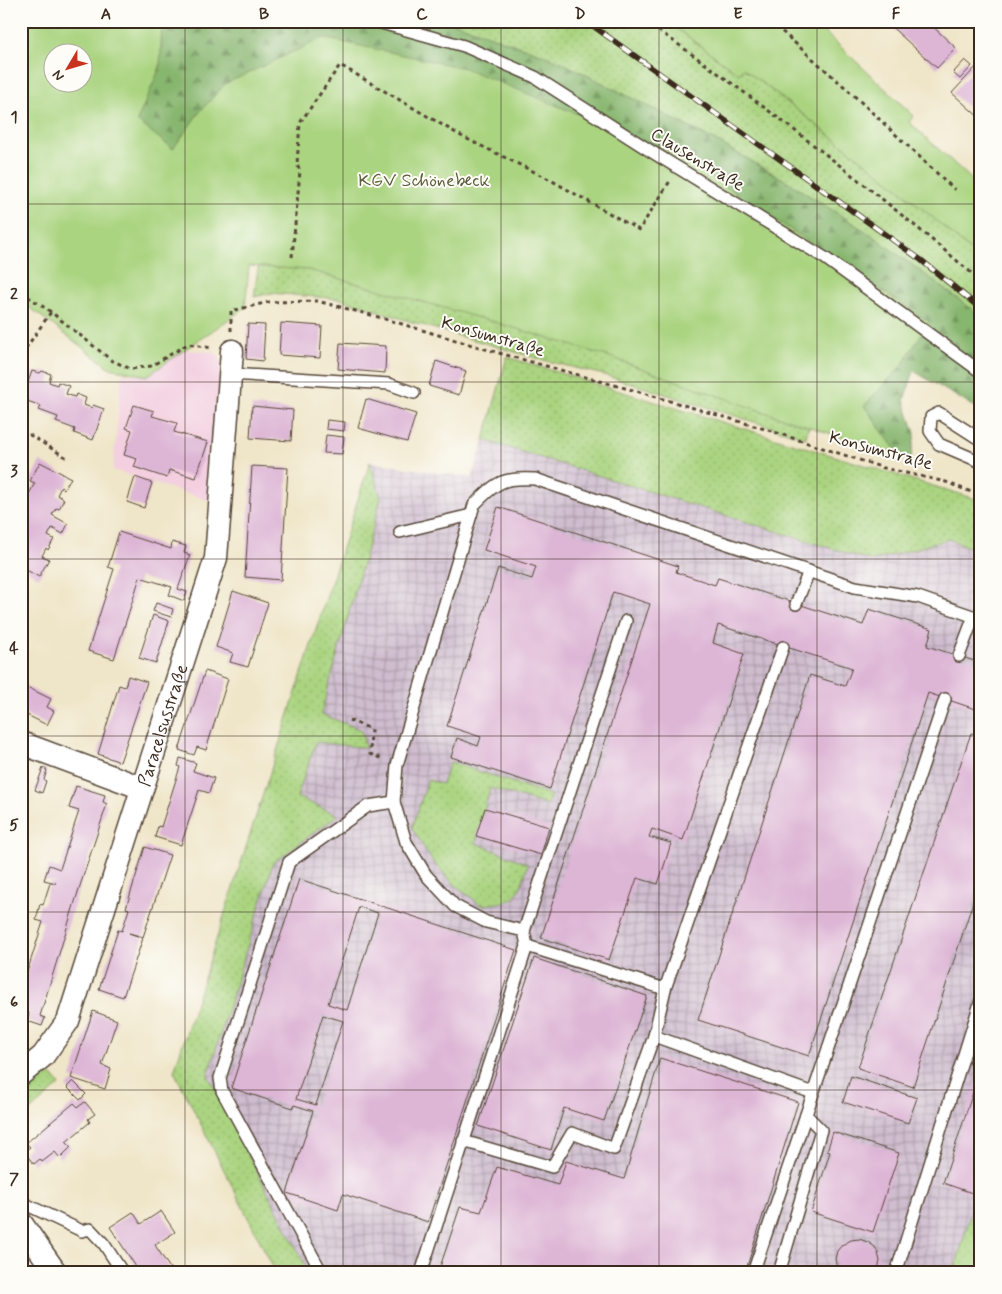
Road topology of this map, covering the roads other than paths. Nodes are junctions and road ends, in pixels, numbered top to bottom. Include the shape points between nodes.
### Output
1 (374, 21) edge
2 (232, 351) road end
3 (981, 372) edge
4 (230, 374) junction
5 (414, 393) dead end
6 (981, 440) edge
7 (981, 462) edge
8 (471, 515) junction
9 (400, 532) dead end
10 (809, 571) junction
11 (796, 604) dead end
12 (977, 618) edge
13 (626, 621) dead end
14 (783, 646) dead end
15 (959, 656) dead end
16 (945, 699) dead end
17 (21, 743) edge
18 (142, 788) junction
19 (394, 802) junction
20 (524, 931) junction
21 (527, 946) junction
22 (665, 989) junction
23 (981, 1000) edge
24 (654, 1036) junction
25 (21, 1074) edge
26 (814, 1093) junction
27 (806, 1115) junction
28 (464, 1141) junction
29 (21, 1202) edge
30 (21, 1222) edge
31 (56, 1273) edge
32 (123, 1273) edge
33 (322, 1273) edge
34 (421, 1273) edge
35 (753, 1273) edge
36 (779, 1273) edge
37 (896, 1273) edge

1 - 3 lane, Clausenstraße via 464,46 535,77 825,258
2 - 4 street, Paracelsusstraße
4 - 5 lane via 389,384
4 - 18 street, Paracelsusstraße via 216,558
6 - 7 lane via 939,414 931,417 930,431 939,444
8 - 9 lane
8 - 10 lane via 474,505 490,488 513,478 536,479
8 - 19 lane via 397,765
10 - 11 lane
10 - 12 lane via 855,588 918,597
12 - 15 lane
13 - 20 lane
14 - 22 lane
16 - 26 lane
17 - 18 street
18 - 25 street, Paracelsusstraße via 68,1021 42,1056
19 - 20 lane via 406,842 426,875 455,906 486,922
19 - 33 lane via 368,806 289,862 220,1078 222,1091
20 - 21 lane
21 - 22 lane
21 - 28 lane
22 - 24 lane
23 - 37 lane
24 - 26 lane
24 - 28 lane via 614,1149 572,1133 552,1167
26 - 27 lane
27 - 35 lane
27 - 36 lane via 821,1130
28 - 34 lane
29 - 32 lane via 82,1231 90,1230 104,1244
30 - 31 street

